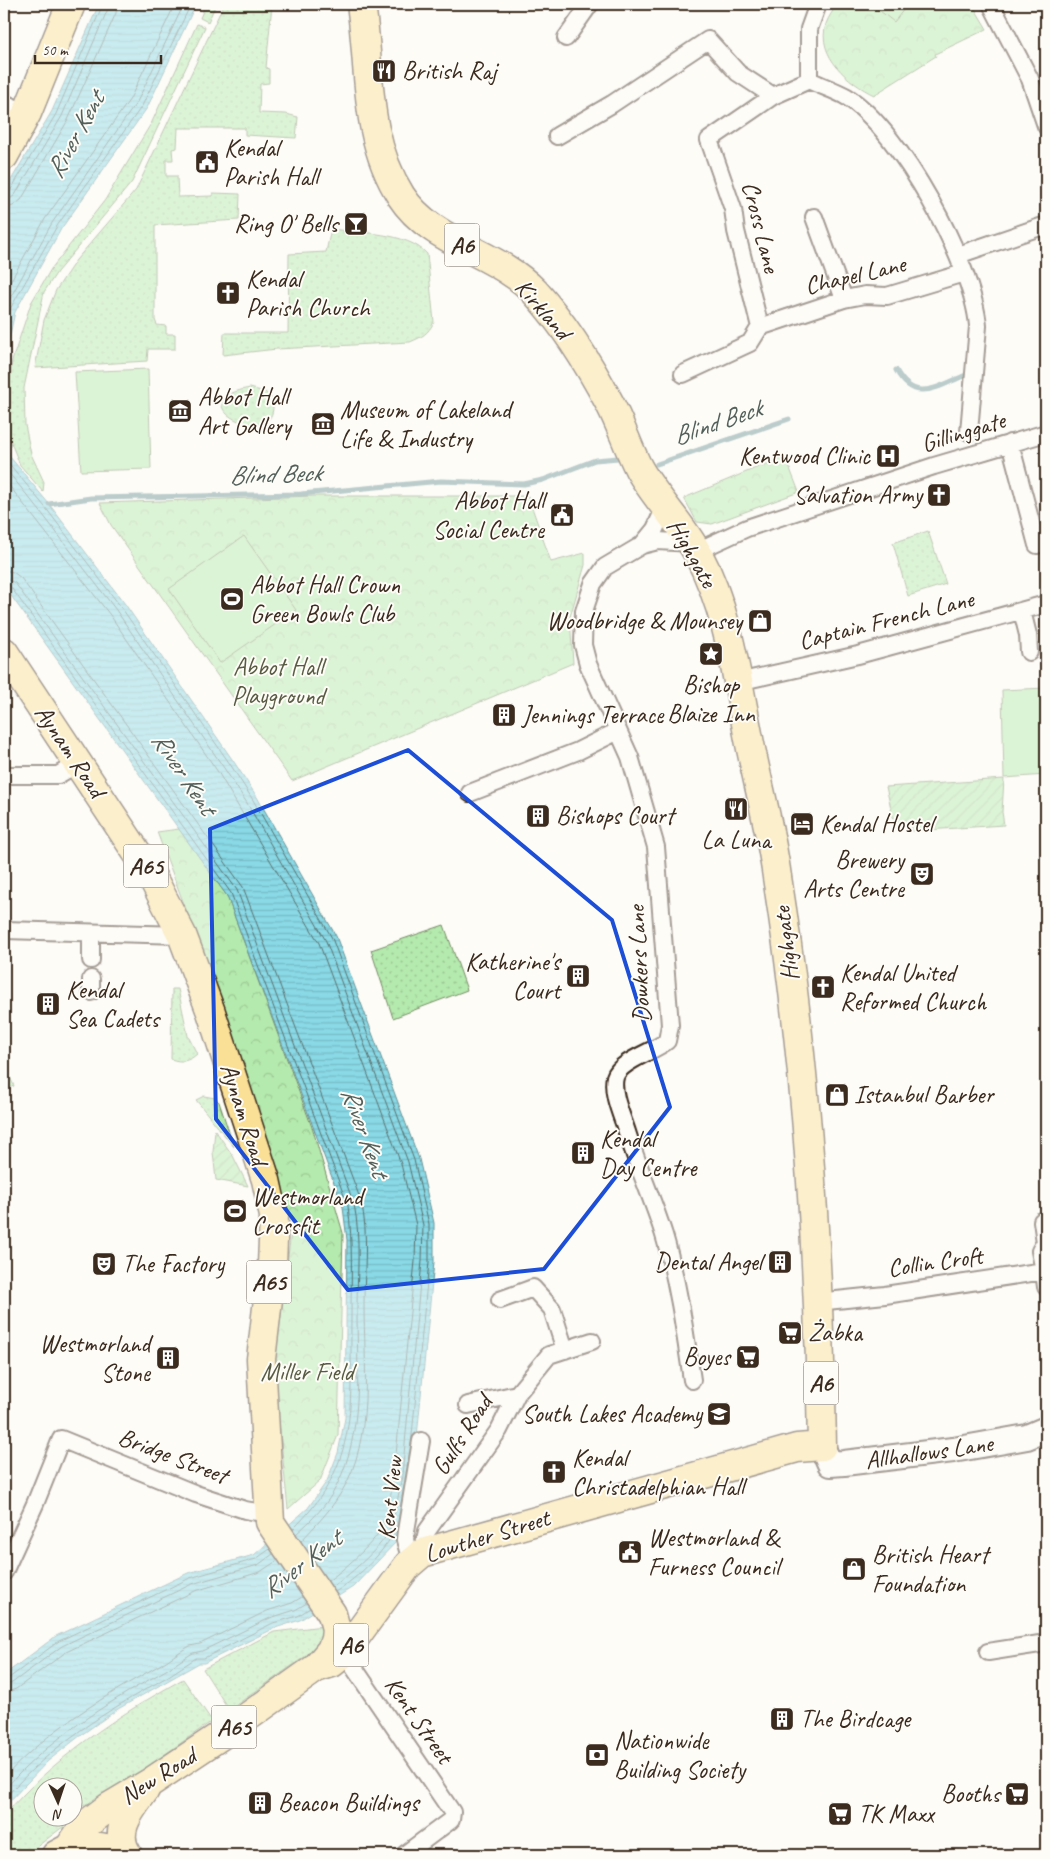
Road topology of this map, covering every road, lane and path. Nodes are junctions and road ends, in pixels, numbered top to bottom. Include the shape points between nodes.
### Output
1 (71, 4) edge
2 (361, 4) edge
3 (590, 4) edge
4 (818, 4) edge
5 (991, 4) edge
6 (566, 38) dead end
7 (809, 80) junction
8 (773, 96) junction
9 (15, 108) edge
10 (1046, 126) edge
11 (557, 136) dead end
12 (4, 156) edge
13 (814, 217) dead end
14 (1046, 225) edge
15 (958, 255) junction
16 (964, 273) junction
17 (844, 299) junction
18 (760, 327) junction
19 (683, 374) dead end
20 (969, 432) dead end
21 (1046, 433) edge
22 (1010, 443) junction
23 (636, 462) joint
24 (665, 506) junction
25 (1046, 543) edge
26 (642, 545) junction
27 (694, 547) junction
28 (1046, 604) edge
29 (1022, 611) junction
30 (4, 652) edge
31 (1029, 652) dead end
32 (738, 682) junction
33 (618, 731) junction
34 (79, 763) junction
35 (4, 775) edge
36 (470, 793) dead end
37 (4, 930) edge
38 (91, 933) junction
39 (182, 935) junction
40 (91, 960) dead end
41 (1042, 1221) dead end
42 (1044, 1271) junction
43 (1046, 1287) edge
44 (500, 1300) dead end
45 (817, 1302) junction
46 (592, 1341) dead end
47 (565, 1350) junction
48 (692, 1380) dead end
49 (517, 1394) junction
50 (468, 1405) dead end
51 (1046, 1429) edge
52 (421, 1441) dead end
53 (822, 1446) junction
54 (271, 1521) junction
55 (433, 1521) junction
56 (448, 1545) junction
57 (416, 1557) junction
58 (6, 1565) edge
59 (1046, 1643) edge
60 (988, 1652) dead end
61 (344, 1653) junction
62 (316, 1668) junction
63 (151, 1782) junction
64 (63, 1851) edge
65 (127, 1854) edge
66 (404, 1855) edge

1 - 9 highway
2 - 23 highway, Kirkland / A6 via 373,127 400,195 426,224 516,275 535,293 564,330 610,404
3 - 6 street
4 - 7 street via 808,29
5 - 10 street via 1030,79
7 - 8 street
7 - 15 street via 848,98 878,126 926,189
8 - 11 street via 738,73 708,40 612,104
8 - 18 street, Cross Lane via 709,140 733,210
9 - 12 highway
13 - 17 street
14 - 15 street
15 - 16 street
16 - 17 street, Chapel Lane via 888,296 865,295
16 - 20 street via 977,309 978,326
17 - 18 street, Chapel Lane
18 - 19 street via 750,343
21 - 22 street, Gillinggate
22 - 25 street via 1037,545
22 - 27 street, Gillinggate
23 - 24 highway, Highgate / A6
24 - 26 street, Dowkers Lane via 655,529
24 - 27 highway, Highgate / A6
26 - 27 street, Dowkers Lane via 658,541
26 - 33 street, Dowkers Lane via 605,567 593,584 584,611 583,645 588,664
27 - 32 highway, Highgate / A6 via 720,603
28 - 29 street, Captain French Lane
29 - 31 street
29 - 32 street, Captain French Lane via 858,655
30 - 34 highway, Aynam Road / A65
32 - 45 highway, Highgate / A6 via 784,922 808,1149
33 - 36 street via 578,751
33 - 48 street, Dowkers Lane via 630,757 656,847 670,1025 667,1042 624,1064 615,1076 614,1089 664,1236 681,1310
34 - 35 street via 58,775
34 - 39 highway, Aynam Road / A65 via 149,871
37 - 38 street
38 - 39 street
38 - 40 street
39 - 54 highway, Aynam Road / A65 via 250,1129 274,1216 261,1359
41 - 42 street via 1045,1242 1040,1251
42 - 43 street
42 - 45 street, Collin Croft
44 - 47 street via 533,1288 552,1309
45 - 53 highway, Highgate / A6
46 - 47 street, Gulfs Road
47 - 49 street, Gulfs Road via 549,1355
49 - 50 street
49 - 55 street, Gulfs Road via 498,1430
51 - 53 street, Allhallows Lane via 1027,1437 953,1450 844,1463 830,1464
52 - 57 street, Kent View via 405,1540
53 - 56 highway, Lowther Street via 797,1448
54 - 58 street, Bridge Street via 61,1439
54 - 62 highway, New Road / A65 via 332,1614 335,1640
55 - 56 street via 436,1533
55 - 57 street, Gulfs Road
56 - 57 highway, Lowther Street
57 - 61 highway, Lowther Street / A6
59 - 60 street
61 - 62 highway, Lowther Street / A6 via 332,1663
61 - 66 street, Kent Street via 452,1816
62 - 63 highway, New Road / A65
63 - 64 highway, New Road / A65 via 84,1826
63 - 65 highway via 124,1822 122,1840
64 - 65 highway via 100,1847

